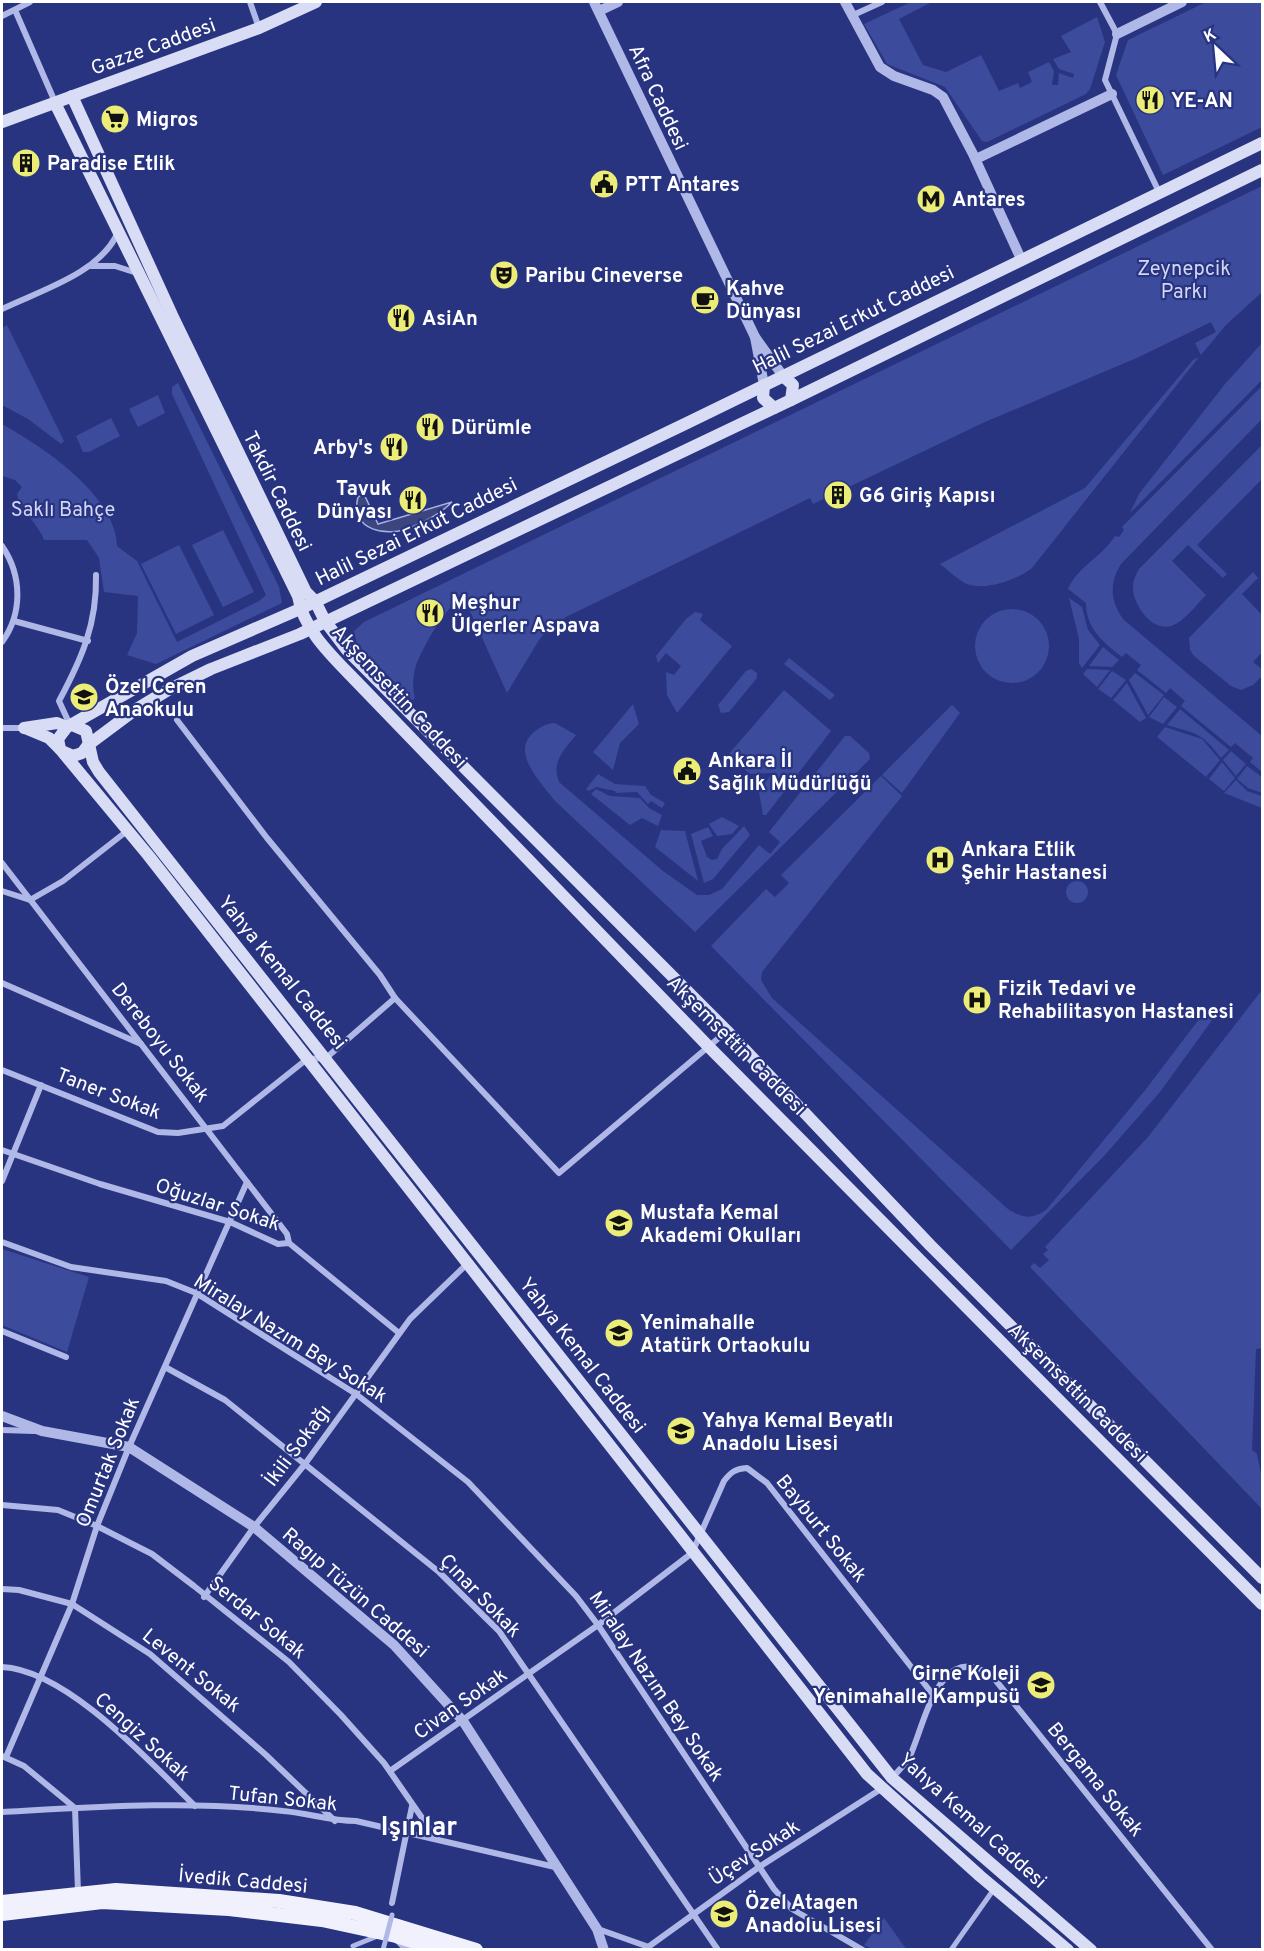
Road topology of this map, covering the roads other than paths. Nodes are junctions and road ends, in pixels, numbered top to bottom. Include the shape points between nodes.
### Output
1 (30, 2) edge
2 (250, 2) edge
3 (316, 2) edge
4 (618, 2) edge
5 (844, 2) edge
6 (882, 2) edge
7 (1100, 2) edge
8 (1182, 2) edge
9 (596, 6) edge
10 (15, 10) junction
11 (2, 16) edge
12 (851, 16) junction
13 (259, 28) junction
14 (1117, 34) junction
15 (1112, 94) junction
16 (72, 96) junction
17 (55, 103) junction
18 (2, 122) edge
19 (1263, 143) edge
20 (976, 159) junction
21 (1263, 171) edge
22 (1159, 192) junction
23 (118, 232) junction
24 (1021, 259) junction
25 (91, 266) junction
26 (139, 274) junction
27 (2, 309) edge
28 (755, 337) junction
29 (783, 376) junction
30 (764, 384) junction
31 (791, 400) junction
32 (774, 408) junction
33 (2, 546) edge
34 (96, 575) dead end
35 (315, 601) junction
36 (300, 609) junction
37 (14, 621) junction
38 (325, 621) junction
39 (310, 629) junction
40 (88, 641) junction
41 (2, 642) edge
42 (177, 720) dead end
43 (70, 726) junction
44 (2, 728) edge
45 (24, 728) junction
46 (88, 745) junction
47 (62, 750) junction
48 (128, 830) junction
49 (2, 863) edge
50 (2, 891) edge
51 (30, 900) junction
52 (2, 983) edge
53 (395, 998) junction
54 (727, 1030) junction
55 (142, 1045) junction
56 (709, 1046) junction
57 (326, 1058) junction
58 (307, 1059) junction
59 (2, 1070) edge
60 (41, 1085) junction
61 (207, 1127) junction
62 (2, 1150) edge
63 (13, 1154) junction
64 (2, 1180) edge
65 (247, 1182) junction
66 (231, 1222) junction
67 (2, 1242) edge
68 (290, 1243) junction
69 (467, 1264) junction
70 (196, 1293) junction
71 (2, 1331) edge
72 (399, 1333) junction
73 (66, 1358) dead end
74 (165, 1366) junction
75 (356, 1394) junction
76 (2, 1416) edge
77 (2, 1430) edge
78 (42, 1431) junction
79 (129, 1447) junction
80 (305, 1464) junction
81 (2, 1505) edge
82 (97, 1526) junction
83 (254, 1527) junction
84 (699, 1534) junction
85 (692, 1553) junction
86 (1263, 1578) edge
87 (2, 1589) edge
88 (204, 1597) junction
89 (72, 1604) junction
90 (1263, 1604) edge
91 (598, 1625) junction
92 (2, 1667) edge
93 (529, 1675) junction
94 (40, 1677) junction
95 (934, 1696) junction
96 (464, 1721) junction
97 (4, 1756) edge
98 (390, 1771) junction
99 (892, 1778) junction
100 (881, 1789) junction
101 (195, 1806) junction
102 (412, 1806) junction
103 (75, 1808) junction
104 (2, 1812) edge
105 (336, 1821) junction
106 (407, 1832) junction
107 (436, 1838) junction
108 (556, 1867) junction
109 (759, 1867) junction
110 (995, 1887) junction
111 (78, 1892) junction
112 (2, 1902) edge
113 (392, 1903) dead end
114 (692, 1913) junction
115 (2, 1914) edge
116 (392, 1915) dead end
117 (2, 1919) edge
118 (597, 1929) junction
119 (396, 1936) junction
120 (353, 1946) dead end
121 (645, 1948) edge
122 (383, 1950) edge
123 (409, 1950) edge
124 (441, 1950) edge
125 (476, 1950) edge
126 (604, 1950) edge
127 (718, 1950) edge
128 (863, 1950) edge
129 (951, 1950) edge
130 (1068, 1950) edge
131 (1091, 1950) edge
132 (1212, 1950) edge

1 - 10 street
2 - 13 street
3 - 13 main road, Gazze Caddesi
4 - 9 street
5 - 12 street
6 - 12 street
7 - 14 street
8 - 14 street
9 - 28 street, Afra Caddesi
10 - 11 street
10 - 17 street
12 - 20 street via 884,70 943,97
13 - 16 main road, Gazze Caddesi
14 - 15 street via 1105,80
15 - 20 street
15 - 22 street
16 - 17 main road, Gazze Caddesi
16 - 35 main road, Takdir Caddesi via 230,437 306,592
17 - 18 main road, Gazze Caddesi
17 - 23 main road, Takdir Caddesi
19 - 22 main road, Halil Sezai Erkut Caddesi
20 - 24 street
21 - 31 main road
22 - 24 main road, Halil Sezai Erkut Caddesi
23 - 25 street via 108,251
23 - 26 main road, Takdir Caddesi
24 - 29 main road, Halil Sezai Erkut Caddesi
25 - 26 street via 115,266
25 - 27 street
26 - 36 main road, Takdir Caddesi via 298,596
28 - 29 street, Afra Caddesi
28 - 30 street, Afra Caddesi
29 - 30 main road, Halil Sezai Erkut Caddesi
29 - 31 main road via 793,385
30 - 32 main road via 763,398
30 - 35 main road, Halil Sezai Erkut Caddesi
31 - 32 main road
32 - 38 main road
33 - 37 street via 17,578
34 - 40 street via 96,604
35 - 36 main road
35 - 38 main road, Halil Sezai Erkut Caddesi
36 - 39 main road, Halil Sezai Erkut Caddesi
36 - 43 main road, Halil Sezai Erkut Caddesi via 192,656
37 - 40 street
37 - 41 street
38 - 39 main road, Akşemsettin Caddesi
38 - 54 main road, Akşemsettin Caddesi via 384,689
39 - 46 main road via 168,690
39 - 56 main road, Akşemsettin Caddesi
40 - 43 street via 59,701
42 - 53 street
43 - 45 main road via 42,723
43 - 46 main road via 86,731
43 - 47 main road via 60,734
44 - 45 street
45 - 47 main road, Yahya Kemal Caddesi via 49,738
46 - 47 main road via 78,755
46 - 57 main road, Yahya Kemal Caddesi via 99,772
47 - 48 main road, Yahya Kemal Caddesi
48 - 51 street via 63,881
48 - 58 main road, Yahya Kemal Caddesi
49 - 51 street, Dereboyu Sokak
50 - 51 street
51 - 55 street, Dereboyu Sokak
52 - 55 street
53 - 56 street via 559,1173
53 - 57 street
54 - 56 street
54 - 86 main road, Akşemsettin Caddesi via 936,1251
55 - 61 street, Dereboyu Sokak
56 - 90 main road, Akşemsettin Caddesi
57 - 58 street
57 - 84 main road, Yahya Kemal Caddesi
58 - 61 street, Taner Sokak via 223,1126
58 - 69 main road, Yahya Kemal Caddesi
59 - 60 street, Taner Sokak
60 - 61 street, Taner Sokak via 158,1132 178,1133
60 - 63 street
61 - 65 street, Dereboyu Sokak
62 - 63 street, Oğuzlar Sokak
63 - 64 street
63 - 66 street, Oğuzlar Sokak
65 - 66 street, Omurtak Sokak
65 - 68 street, Dereboyu Sokak
66 - 68 street, Oğuzlar Sokak via 278,1244
66 - 70 street, Omurtak Sokak
67 - 70 street, Miralay Nazım Bey Sokak via 71,1266 166,1281
68 - 72 street, Oğuzlar Sokak
69 - 72 street, İkili Sokağı
69 - 85 main road, Yahya Kemal Caddesi
70 - 74 street, Omurtak Sokak
70 - 75 street, Miralay Nazım Bey Sokak
71 - 73 street
72 - 75 street, İkili Sokağı
74 - 79 street, Omurtak Sokak
74 - 80 street, Çınar Sokak via 225,1400
75 - 80 street, İkili Sokağı
75 - 91 street, Miralay Nazım Bey Sokak via 468,1482 576,1596
76 - 78 street, Ragıp Tüzün Caddesi
77 - 78 street
78 - 79 street, Ragıp Tüzün Caddesi
79 - 82 street, Omurtak Sokak
79 - 83 street, Ragıp Tüzün Caddesi
80 - 83 street, İkili Sokağı
80 - 93 street, Çınar Sokak via 440,1572 499,1631
81 - 82 street, Serdar Sokak via 58,1510
82 - 88 street, Serdar Sokak via 152,1554
82 - 89 street, Omurtak Sokak
83 - 88 street, İkili Sokağı
83 - 96 street, Ragıp Tüzün Caddesi via 394,1645
84 - 85 street, Bayburt Sokak
84 - 95 street, Bayburt Sokak via 723,1481 731,1472 747,1468 754,1472
84 - 99 main road, Yahya Kemal Caddesi
85 - 91 street, Civan Sokak
85 - 100 main road, Yahya Kemal Caddesi
87 - 89 street, Levent Sokak
88 - 98 street, Serdar Sokak via 289,1662
89 - 94 street, Omurtak Sokak
89 - 105 street, Levent Sokak via 150,1654
91 - 93 street, Civan Sokak
91 - 109 street, Miralay Nazım Bey Sokak
92 - 94 street, Cengiz Sokak via 16,1667
93 - 96 street, Civan Sokak
93 - 114 street, Çınar Sokak
94 - 97 street, Omurtak Sokak
94 - 101 street, Cengiz Sokak via 112,1725
95 - 99 street, Bergama Sokak via 909,1759
95 - 132 street, Bergama Sokak via 942,1680 955,1669 971,1666 993,1677
96 - 98 street, Civan Sokak
96 - 108 street, Ragıp Tüzün Caddesi
97 - 103 street via 24,1766
98 - 102 street, Serdar Sokak
99 - 100 street
99 - 131 main road, Yahya Kemal Caddesi
100 - 109 street, Üçev Sokak
100 - 110 main road, Yahya Kemal Caddesi
101 - 103 street, Tufan Sokak
101 - 105 street, Tufan Sokak via 283,1811
102 - 106 street
102 - 107 street, Serdar Sokak
103 - 104 street, Tufan Sokak
103 - 111 street
105 - 106 street, Tufan Sokak via 356,1821
106 - 107 street, Tufan Sokak
106 - 113 street
107 - 108 street, Tufan Sokak
108 - 118 street, Ragıp Tüzün Caddesi
109 - 114 street, Üçev Sokak
109 - 128 street, Miralay Nazım Bey Sokak via 792,1909
110 - 129 street
110 - 130 main road, Yahya Kemal Caddesi
111 - 112 main road, İvedik Caddesi
111 - 125 main road, İvedik Caddesi via 154,1892 320,1906 387,1921
114 - 121 street, Üçev Sokak
114 - 127 street, Çınar Sokak
115 - 119 main road, İvedik Caddesi via 102,1902 160,1904 296,1916
116 - 122 street, bridge
117 - 120 street via 108,1908 176,1909 375,1937
118 - 121 street, Üçev Sokak
118 - 126 street, Ragıp Tüzün Caddesi
119 - 123 street
119 - 124 main road, İvedik Caddesi

